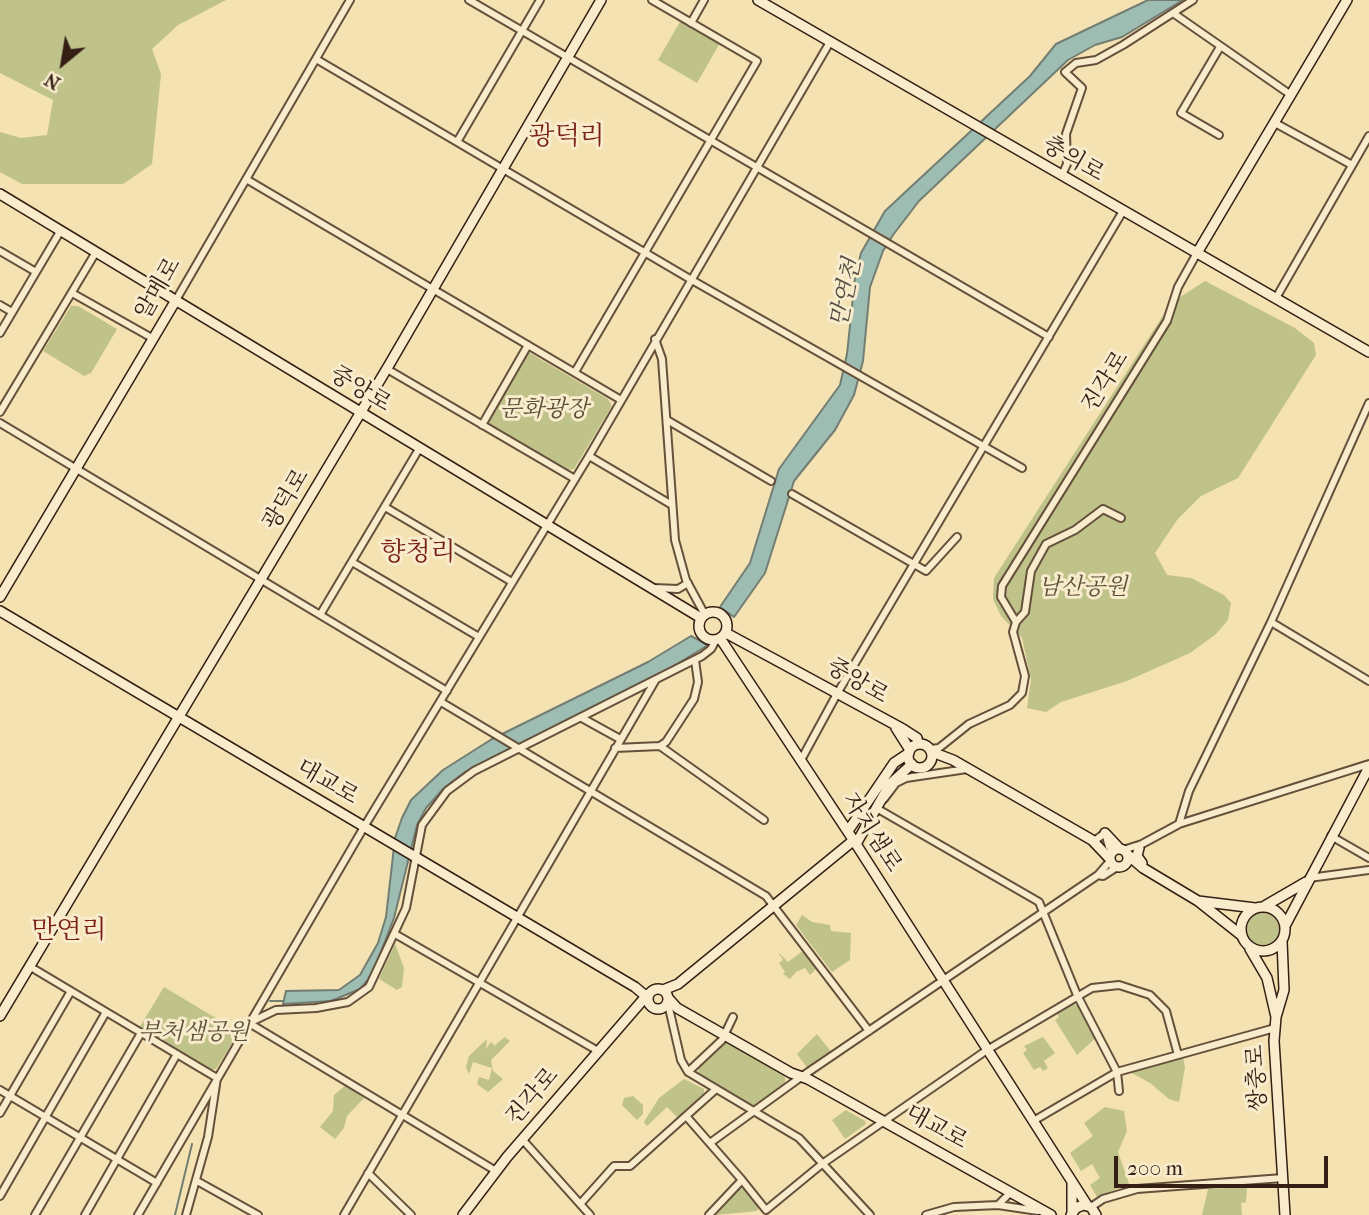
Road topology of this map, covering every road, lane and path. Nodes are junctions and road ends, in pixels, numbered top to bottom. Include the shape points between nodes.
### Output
1 (350, 0) edge
2 (469, 0) edge
3 (540, 0) edge
4 (601, 0) edge
5 (652, 0) edge
6 (704, 0) edge
7 (758, 0) edge
8 (1193, 0) edge
9 (1348, 0) edge
10 (1173, 13) junction
11 (691, 23) junction
12 (522, 31) junction
13 (830, 42) junction
14 (1220, 47) junction
15 (568, 58) junction
16 (316, 59) junction
17 (1291, 95) junction
18 (1275, 124) junction
19 (1219, 135) dead end
20 (1369, 136) edge
21 (710, 141) junction
22 (457, 142) junction
23 (1352, 165) junction
24 (756, 167) junction
25 (503, 169) junction
26 (1062, 175) junction
27 (246, 179) junction
28 (3, 195) edge
29 (0, 207) edge
30 (1123, 211) junction
31 (61, 230) junction
32 (0, 251) edge
33 (96, 252) junction
34 (645, 252) junction
35 (1197, 253) junction
36 (36, 272) junction
37 (690, 279) junction
38 (434, 289) junction
39 (72, 293) junction
40 (1276, 298) junction
41 (176, 300) junction
42 (0, 305) edge
43 (12, 312) junction
44 (0, 333) edge
45 (1049, 337) junction
46 (152, 338) junction
47 (655, 339) junction
48 (528, 345) junction
49 (1369, 352) edge
50 (387, 369) junction
51 (575, 372) junction
52 (621, 400) junction
53 (1369, 403) edge
54 (0, 412) edge
55 (361, 413) junction
56 (667, 420) junction
57 (0, 424) edge
58 (482, 425) junction
59 (984, 446) junction
60 (419, 449) junction
61 (589, 456) junction
62 (74, 468) junction
63 (1022, 468) dead end
64 (575, 479) junction
65 (771, 481) dead end
66 (792, 494) dead end
67 (672, 505) junction
68 (385, 507) junction
69 (1121, 518) dead end
70 (547, 526) junction
71 (957, 537) dead end
72 (352, 562) junction
73 (915, 565) junction
74 (261, 580) junction
75 (512, 582) junction
76 (688, 583) junction
77 (648, 587) junction
78 (0, 597) edge
79 (0, 611) edge
80 (320, 615) junction
81 (703, 617) junction
82 (1016, 622) junction
83 (1271, 622) junction
84 (480, 637) junction
85 (720, 637) junction
86 (749, 643) junction
87 (734, 656) junction
88 (695, 660) junction
89 (656, 680) junction
90 (1369, 681) edge
91 (447, 691) junction
92 (838, 692) junction
93 (441, 702) junction
94 (178, 718) junction
95 (582, 718) junction
96 (620, 739) junction
97 (660, 746) junction
98 (615, 748) junction
99 (519, 749) junction
100 (912, 749) junction
101 (931, 750) junction
102 (801, 760) junction
103 (912, 764) junction
104 (929, 765) junction
105 (957, 765) junction
106 (1369, 766) edge
107 (967, 769) junction
108 (590, 792) junction
109 (880, 805) junction
110 (764, 820) dead end
111 (1179, 824) junction
112 (364, 827) junction
113 (848, 831) junction
114 (1331, 836) junction
115 (1098, 837) junction
116 (855, 842) junction
117 (1141, 846) junction
118 (1119, 856) junction
119 (415, 857) junction
120 (1369, 858) edge
121 (1143, 868) junction
122 (1369, 870) edge
123 (1307, 880) junction
124 (1275, 899) junction
125 (1198, 901) junction
126 (777, 906) junction
127 (1244, 906) junction
128 (1259, 908) junction
129 (1044, 912) junction
130 (516, 918) junction
131 (1285, 925) junction
132 (395, 934) junction
133 (1241, 935) junction
134 (1279, 944) junction
135 (1249, 947) junction
136 (29, 966) junction
137 (942, 981) junction
138 (479, 983) junction
139 (677, 986) junction
140 (635, 987) junction
141 (71, 991) junction
142 (1077, 995) junction
143 (649, 997) junction
144 (670, 1003) junction
145 (637, 1007) junction
146 (106, 1012) junction
147 (0, 1016) edge
148 (733, 1017) dead end
149 (249, 1023) junction
150 (1275, 1023) junction
151 (869, 1031) junction
152 (141, 1033) junction
153 (723, 1034) junction
154 (988, 1050) junction
155 (598, 1051) junction
156 (177, 1054) junction
157 (1178, 1055) junction
158 (688, 1072) junction
159 (1117, 1072) junction
160 (801, 1077) junction
161 (217, 1078) junction
162 (0, 1090) edge
163 (715, 1090) junction
164 (1119, 1091) dead end
165 (10, 1096) junction
166 (754, 1111) junction
167 (0, 1113) edge
168 (402, 1114) junction
169 (686, 1116) junction
170 (46, 1117) junction
171 (1035, 1120) junction
172 (885, 1121) junction
173 (81, 1138) junction
174 (522, 1139) junction
175 (710, 1143) junction
176 (117, 1160) junction
177 (822, 1164) junction
178 (496, 1171) junction
179 (368, 1173) junction
180 (1283, 1178) junction
181 (742, 1180) junction
182 (197, 1181) junction
183 (1072, 1182) junction
184 (157, 1183) junction
185 (1010, 1193) junction
186 (0, 1196) edge
187 (581, 1203) junction
188 (998, 1205) junction
189 (985, 1206) junction
190 (1093, 1211) edge
191 (769, 1212) edge
192 (1044, 1213) edge
193 (1070, 1214) edge
194 (35, 1215) edge
195 (85, 1215) edge
196 (138, 1215) edge
197 (186, 1215) edge
198 (258, 1215) edge
199 (344, 1215) edge
200 (411, 1215) edge
201 (463, 1215) edge
202 (590, 1215) edge
203 (709, 1215) edge
204 (870, 1215) edge
205 (926, 1215) edge
206 (984, 1215) edge
207 (1286, 1215) edge

1 - 16 street, 알메로
2 - 12 street
3 - 12 street
4 - 15 street, 광덕로
5 - 11 street
6 - 11 street
7 - 13 street, 충의로
8 - 10 street
9 - 17 street, 진각로
10 - 14 street
10 - 26 street via 1096,60 1076,63 1065,72 1082,88 1066,134 1067,164
11 - 21 street via 757,61
12 - 15 street
12 - 22 street
13 - 24 street
13 - 26 street, 충의로
14 - 17 street
14 - 19 street via 1181,113
15 - 21 street
15 - 25 street, 광덕로
16 - 22 street
16 - 27 street, 알메로
17 - 18 street, 진각로
18 - 23 street
18 - 35 street, 진각로
20 - 23 street
21 - 24 street
21 - 34 street
22 - 25 street
23 - 40 street
24 - 37 street
24 - 45 street
25 - 34 street
25 - 38 street, 광덕로
26 - 30 street, 충의로
27 - 38 street
27 - 41 street, 알메로
28 - 29 street
28 - 31 street, 중앙로
30 - 35 street, 충의로
30 - 45 street
31 - 33 street, 중앙로
31 - 36 street
32 - 36 street
33 - 39 street
33 - 41 street, 중앙로
34 - 37 street
34 - 51 street
35 - 40 street, 충의로
35 - 82 street, 진각로 via 1178,287 1167,321 1005,578 1001,597
36 - 43 street
37 - 47 street
37 - 59 street
38 - 48 street
38 - 50 street, 광덕로
39 - 46 street
39 - 54 street
40 - 49 street, 충의로
41 - 46 street, 알메로
41 - 55 street, 중앙로
42 - 43 street
43 - 44 street
45 - 59 street
46 - 62 street, 알메로
47 - 52 street
47 - 56 street via 663,359
48 - 51 street
48 - 58 street
50 - 55 street, 광덕로
50 - 58 street
51 - 52 street
52 - 61 street
53 - 83 street
55 - 60 street, 중앙로
55 - 74 street, 광덕로
56 - 65 street
56 - 67 street
57 - 62 street
58 - 64 street
59 - 63 street
59 - 73 street
60 - 68 street
60 - 70 street, 중앙로
61 - 64 street
61 - 67 street
62 - 74 street
62 - 78 street, 알메로
64 - 70 street
66 - 73 street
67 - 76 street via 676,548
68 - 72 street
68 - 75 street
69 - 82 street via 1103,509 1046,544 1031,571 1025,612
70 - 75 street
70 - 77 street, 중앙로
71 - 73 street via 926,571
72 - 80 street
72 - 84 street
73 - 92 street
74 - 80 street
74 - 94 street, 광덕로
75 - 84 street
76 - 77 street via 678,589
76 - 81 street
77 - 81 street, 중앙로
79 - 94 street, 대교로
80 - 91 street
81 - 85 street via 699,627 703,635
81 - 85 street via 712,612 722,615 727,624
82 - 101 street, 진각로 via 1013,632 1025,676 1018,698
83 - 90 street
83 - 111 street via 1189,791
84 - 91 street
85 - 86 street, 중앙로
85 - 87 street, 자치샘로
85 - 88 street
86 - 87 street via 739,646
86 - 92 street, 중앙로
87 - 102 street, 자치샘로
88 - 89 street
88 - 97 street via 698,682 694,699 671,737
89 - 95 street
89 - 96 street
91 - 93 street
92 - 100 street, 중앙로 via 917,738
92 - 102 street
93 - 99 street
93 - 112 street
94 - 112 street, 대교로
94 - 136 street, 광덕로
95 - 96 street
95 - 99 street
96 - 98 street
97 - 98 street
97 - 110 street
98 - 108 street
99 - 108 street
99 - 119 street via 474,772 441,797 422,825
100 - 101 street, 중앙로
100 - 103 street
100 - 113 street via 894,763
101 - 104 street
101 - 105 street
102 - 113 street, 자치샘로
103 - 104 street via 919,768
103 - 109 street via 895,778
104 - 105 street
105 - 107 street
106 - 111 street
106 - 114 street
107 - 109 street via 906,778
107 - 115 street
108 - 126 street via 732,874
108 - 130 street
109 - 116 street
109 - 129 street via 1030,896
111 - 117 street
112 - 119 street, 대교로
112 - 149 street
113 - 116 street, 자치샘로
114 - 120 street
114 - 123 street
115 - 118 street
115 - 118 street
116 - 126 street
116 - 137 street, 자치샘로
117 - 118 street
117 - 121 street via 1138,856
118 - 121 street
118 - 129 street
119 - 130 street, 대교로
119 - 132 street via 406,908
121 - 125 street
122 - 123 street
123 - 124 street
123 - 131 street
124 - 127 street
124 - 128 street
125 - 127 street
125 - 133 street
126 - 139 street
126 - 151 street
127 - 128 street
128 - 131 street via 1277,912
128 - 133 street via 1243,919
129 - 137 street
129 - 142 street
130 - 138 street
130 - 140 street, 대교로
131 - 134 street
132 - 138 street
132 - 149 street via 376,977 358,996 330,1006 276,1010
133 - 135 street
134 - 135 street via 1262,952
134 - 150 street, 쌍충로 via 1283,990
135 - 150 street, 쌍충로 via 1267,978
136 - 141 street
136 - 147 street, 광덕로
137 - 151 street
137 - 154 street, 자치샘로
138 - 155 street
138 - 168 street
139 - 144 street
139 - 144 street
140 - 143 street, 대교로
140 - 145 street
141 - 146 street
141 - 165 street
142 - 154 street
142 - 157 street via 1112,984 1150,995 1166,1011
142 - 159 street
143 - 144 street
143 - 144 street via 657,1009
143 - 145 street
144 - 153 street, 대교로
144 - 158 street via 681,1060
145 - 155 street, 진각로
146 - 152 street
146 - 170 street
148 - 153 street
149 - 161 street
149 - 168 street
150 - 157 street
150 - 180 street, 쌍충로
151 - 160 street
152 - 156 street
152 - 173 street
153 - 158 street
153 - 160 street, 대교로
154 - 171 street, 자치샘로
154 - 172 street
155 - 174 street, 진각로
156 - 161 street
156 - 176 street
157 - 159 street
158 - 163 street
159 - 164 street
159 - 171 street
160 - 166 street
160 - 172 street, 대교로
161 - 182 street
161 - 184 street
162 - 165 street
163 - 166 street
163 - 169 street
165 - 167 street
165 - 170 street
166 - 175 street
166 - 177 street via 799,1138
168 - 178 street
168 - 179 street
169 - 175 street
169 - 187 street via 630,1166 614,1166
170 - 173 street
170 - 186 street
171 - 183 street, 자치샘로
172 - 177 street
172 - 185 street, 대교로
173 - 176 street
173 - 194 street
174 - 178 street, 진각로
174 - 187 street
175 - 181 street
176 - 184 street
176 - 195 street
177 - 191 street
177 - 204 street
178 - 201 street, 진각로
179 - 199 street
179 - 200 street
180 - 190 street via 1144,1188 1115,1195
180 - 207 street, 쌍충로
181 - 191 street
181 - 203 street
182 - 197 street
182 - 198 street
183 - 190 street, 자치샘로
183 - 193 street
184 - 196 street
185 - 188 street
185 - 192 street, 대교로
187 - 202 street
188 - 189 street
188 - 192 street
189 - 205 street via 954,1207
189 - 206 street
190 - 193 street via 1079,1206

